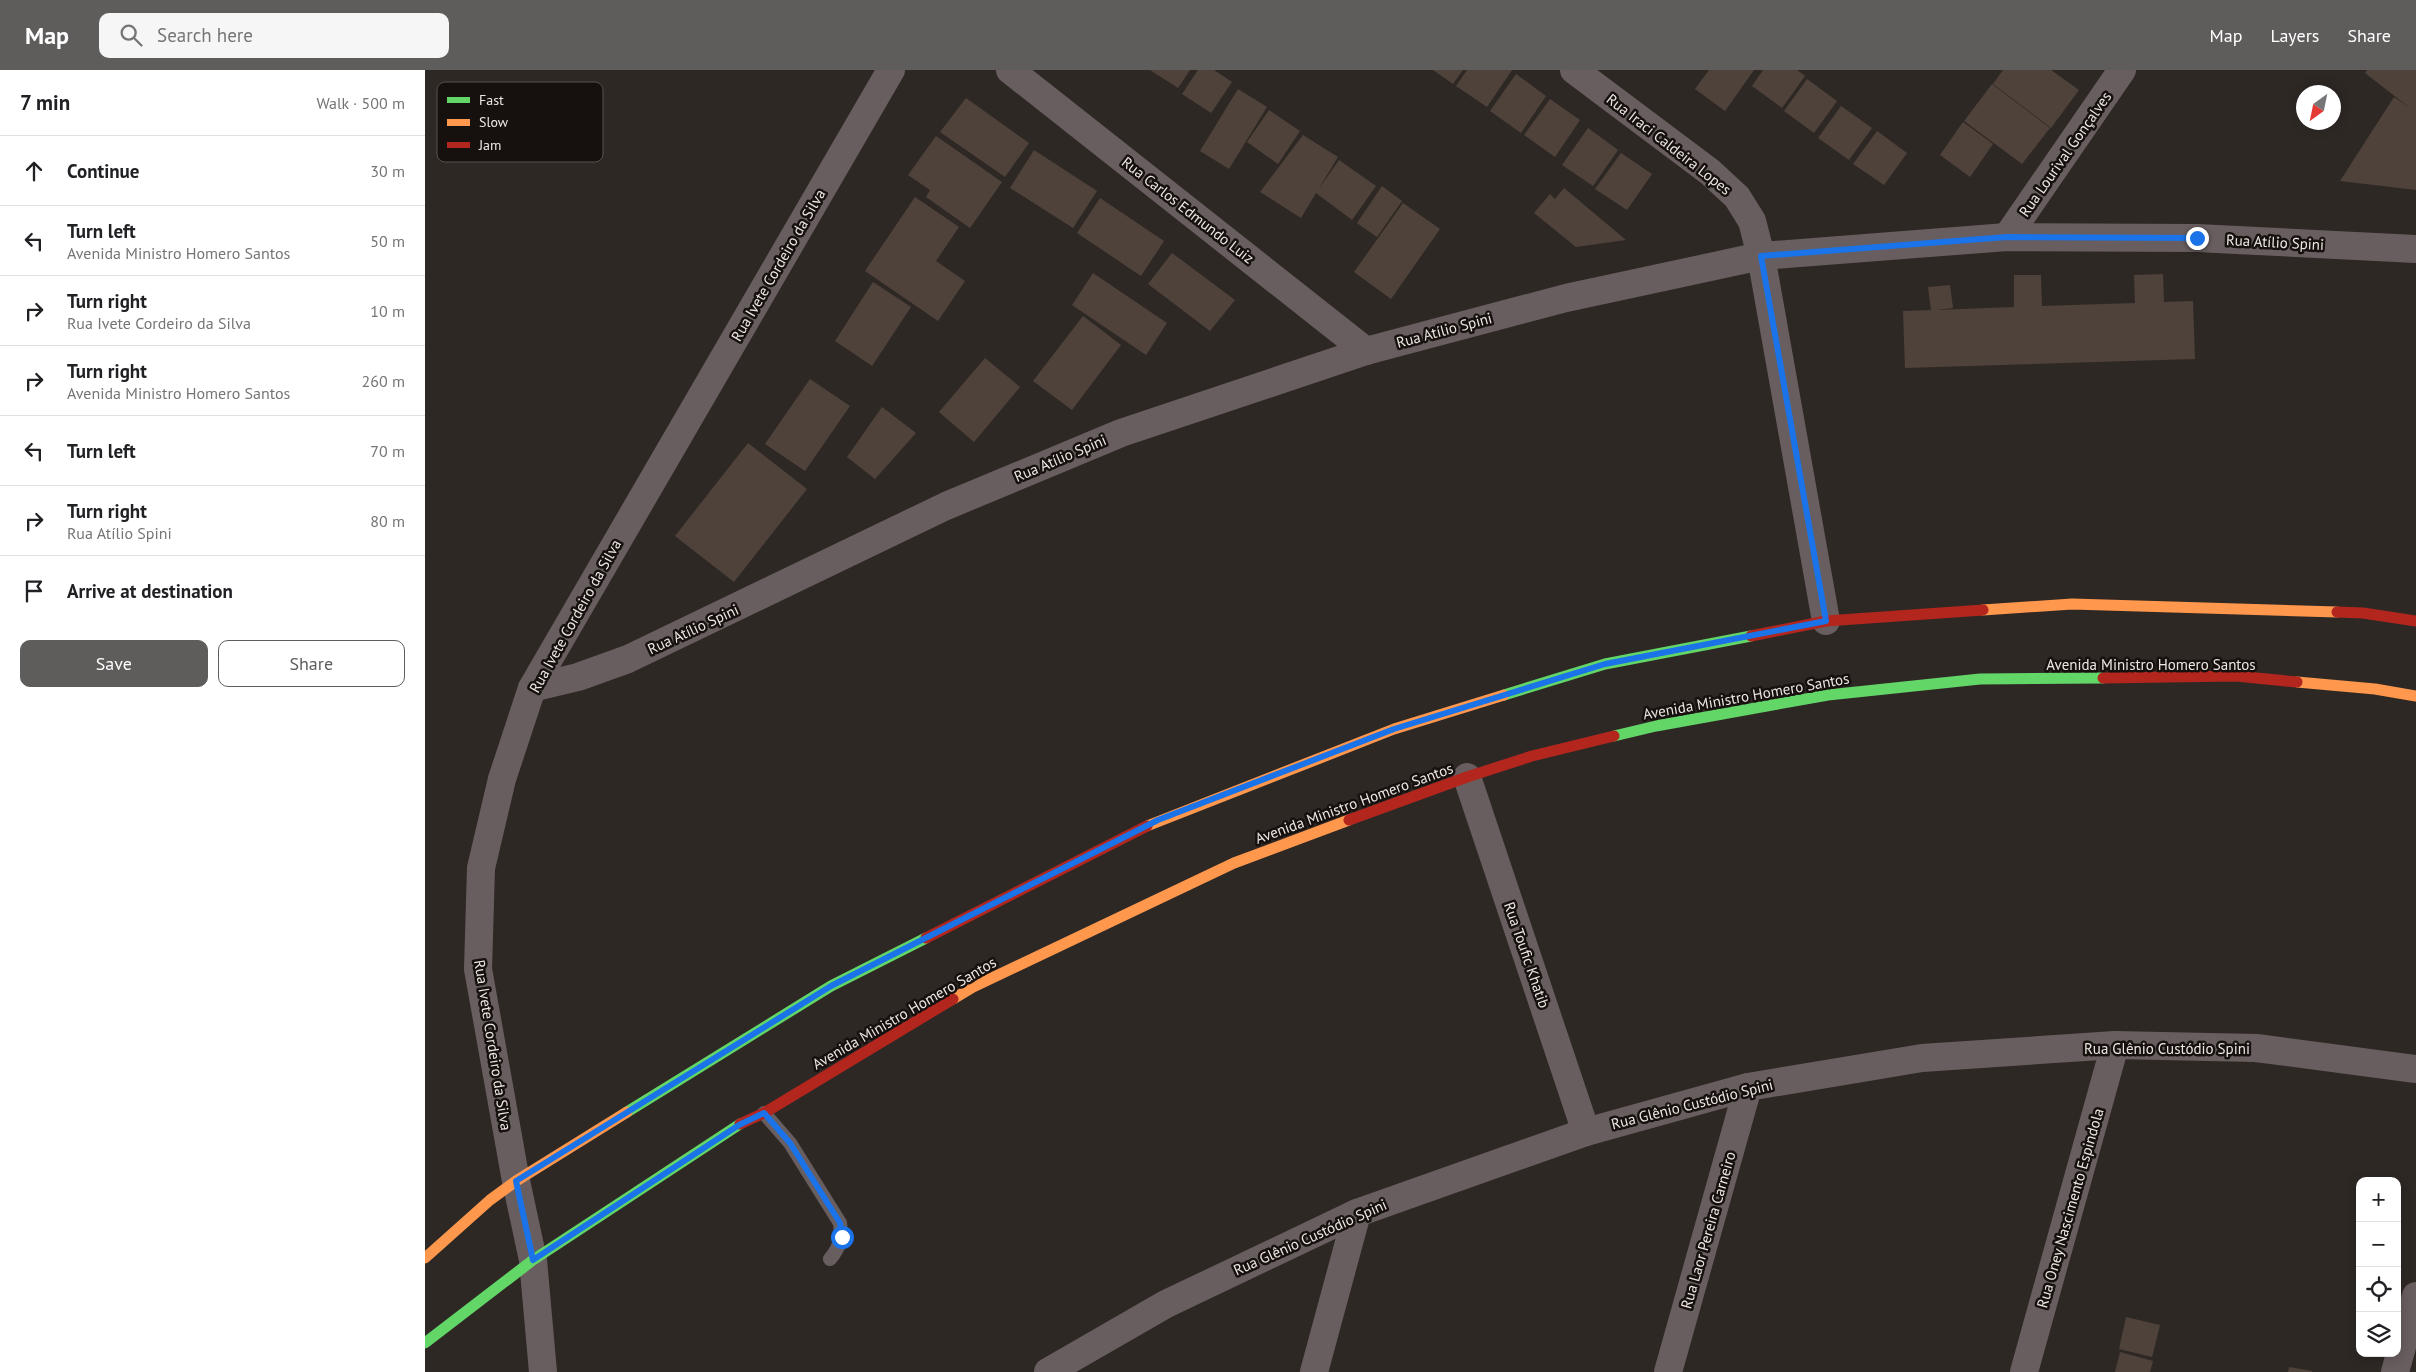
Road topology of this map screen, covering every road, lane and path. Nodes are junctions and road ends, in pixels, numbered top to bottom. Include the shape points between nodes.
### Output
1 (891, 70) edge
2 (1010, 70) edge
3 (1574, 70) edge
4 (2122, 70) edge
5 (2007, 237) junction
6 (2416, 249) edge
7 (1761, 256) junction
8 (1366, 351) junction
9 (1826, 621) junction
10 (2416, 621) edge
11 (532, 688) junction
12 (2416, 696) edge
13 (1467, 777) junction
14 (2115, 1045) junction
15 (2416, 1069) edge
16 (1748, 1087) junction
17 (764, 1113) junction
18 (1586, 1132) junction
19 (516, 1181) junction
20 (1357, 1212) junction
21 (425, 1258) edge
22 (830, 1259) dead end
23 (533, 1260) junction
24 (2416, 1296) edge
25 (425, 1343) edge
26 (543, 1372) edge
27 (1048, 1372) edge
28 (1313, 1372) edge
29 (1668, 1372) edge
30 (2024, 1372) edge
31 (2395, 1372) edge

1 - 11 street, Rua Ivete Cordeiro da Silva
2 - 8 street, Rua Carlos Edmundo Luiz
3 - 7 street, Rua Iraci Caldeira Lopes via 1709,172 1737,197 1752,221
4 - 5 street, Rua Lourival Gonçalves
5 - 6 street, Rua Atílio Spini via 2197,238
5 - 7 street, Rua Atílio Spini
7 - 8 street, Rua Atílio Spini via 1566,298
7 - 9 street, Rua Iraci Caldeira Lopes
8 - 11 street, Rua Atílio Spini via 1121,433 946,506 628,659 578,677
9 - 10 street via 2072,604 2363,613
9 - 19 street via 1596,667 1394,729 1158,820 831,986
11 - 19 street, Rua Ivete Cordeiro da Silva via 502,779 481,868 478,970
12 - 13 street, Avenida Ministro Homero Santos via 2236,676 1980,679 1828,694 1666,724 1532,756
13 - 17 street, Avenida Ministro Homero Santos via 1234,863 973,987
13 - 18 street, Rua Toufic Khatib
14 - 15 street, Rua Glênio Custódio Spini via 2256,1048
14 - 16 street, Rua Glênio Custódio Spini via 1922,1058
14 - 30 street, Rua Oney Nascimento Espindola
16 - 18 street, Rua Glênio Custódio Spini
16 - 29 street, Rua Laor Pereira Carneiro
17 - 22 lane via 790,1143 840,1223 842,1237
17 - 23 street, Avenida Ministro Homero Santos via 739,1125
18 - 20 street, Rua Glênio Custódio Spini
19 - 21 street
19 - 23 street, Rua Ivete Cordeiro da Silva
20 - 27 street, Rua Glênio Custódio Spini via 1166,1304
20 - 28 street
23 - 25 street, Avenida Ministro Homero Santos
23 - 26 street, Rua Ivete Cordeiro da Silva
24 - 31 street

